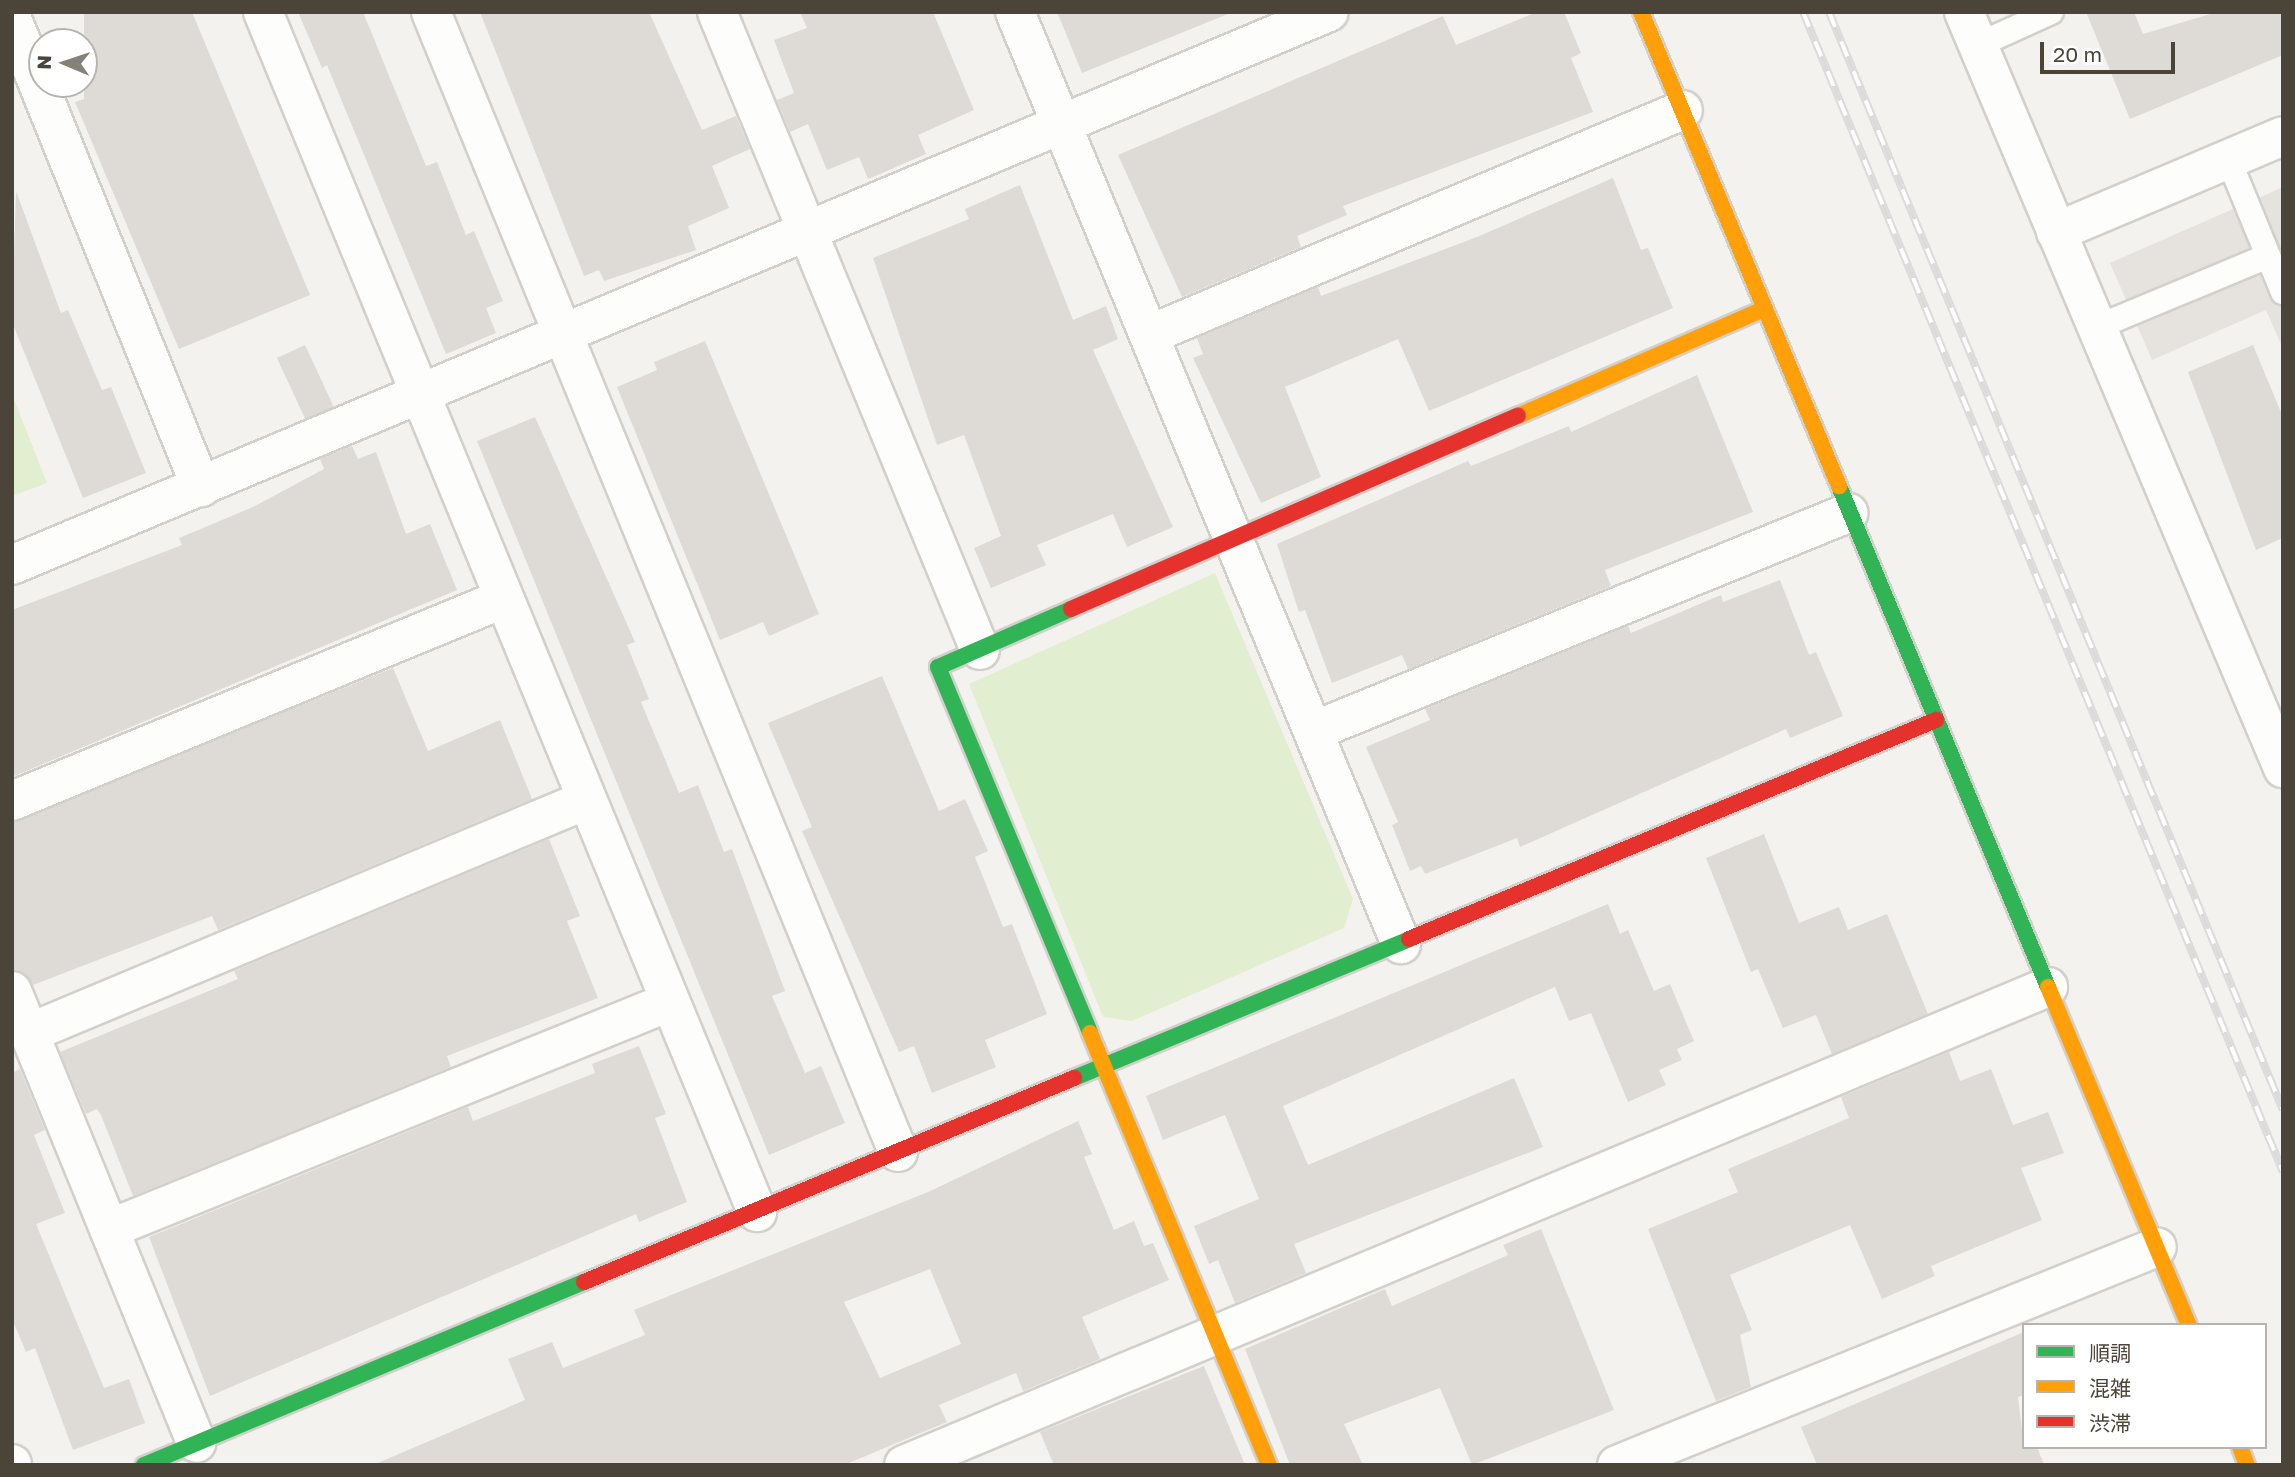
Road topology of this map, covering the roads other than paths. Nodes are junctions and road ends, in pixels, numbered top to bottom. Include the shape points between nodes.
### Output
1 (263, 12) edge
2 (431, 12) edge
3 (717, 12) edge
4 (1015, 12) edge
5 (1641, 12) edge
6 (2051, 12) edge
7 (1316, 15) edge
8 (12, 19) edge
9 (1971, 29) edge
10 (1683, 110) junction
11 (1062, 127) junction
12 (2283, 136) edge
13 (2228, 158) junction
14 (2056, 232) junction
15 (806, 234) junction
16 (2268, 256) junction
17 (2283, 292) edge
18 (1764, 309) junction
19 (2095, 328) junction
20 (1151, 334) junction
21 (564, 336) junction
22 (421, 395) junction
23 (201, 487) junction
24 (1848, 513) junction
25 (1237, 540) junction
26 (12, 565) edge
27 (500, 600) junction
28 (979, 650) junction
29 (1936, 720) junction
30 (1316, 730) junction
31 (2283, 768) edge
32 (586, 800) junction
33 (12, 801) edge
34 (1401, 944) junction
35 (2048, 987) junction
36 (12, 990) edge
37 (669, 1002) junction
38 (29, 1032) junction
39 (1101, 1067) junction
40 (898, 1152) junction
41 (757, 1212) junction
42 (109, 1229) junction
43 (2157, 1247) junction
44 (2188, 1323) edge
45 (1214, 1337) junction
46 (196, 1443) junction
47 (144, 1465) edge
48 (904, 1465) edge
49 (1269, 1465) edge
50 (1617, 1465) edge

1 - 22 street
2 - 21 street
3 - 15 street
4 - 11 street
5 - 10 street
6 - 9 lane
7 - 11 street
8 - 23 street
9 - 14 street
10 - 18 street
10 - 20 street
11 - 15 street
11 - 20 street
12 - 13 street
13 - 14 street
13 - 16 lane
14 - 19 street
15 - 21 street
15 - 28 street
16 - 17 lane
16 - 19 lane
18 - 24 street
18 - 25 street
19 - 31 street
20 - 25 street
21 - 22 street
21 - 40 street
22 - 23 street
22 - 27 street
23 - 26 street
24 - 29 street
24 - 30 street
25 - 28 street
25 - 30 street
27 - 32 street
27 - 33 street
28 - 39 street via 939,667
29 - 34 street
29 - 35 street
30 - 34 street
32 - 37 street
32 - 38 street
34 - 39 street
35 - 43 street
35 - 45 street
36 - 38 street
37 - 41 street
37 - 42 street
38 - 42 street
39 - 40 street
39 - 45 street
40 - 41 street
41 - 46 street
42 - 46 street
43 - 44 street
43 - 50 street
45 - 48 street
45 - 49 street
46 - 47 street

